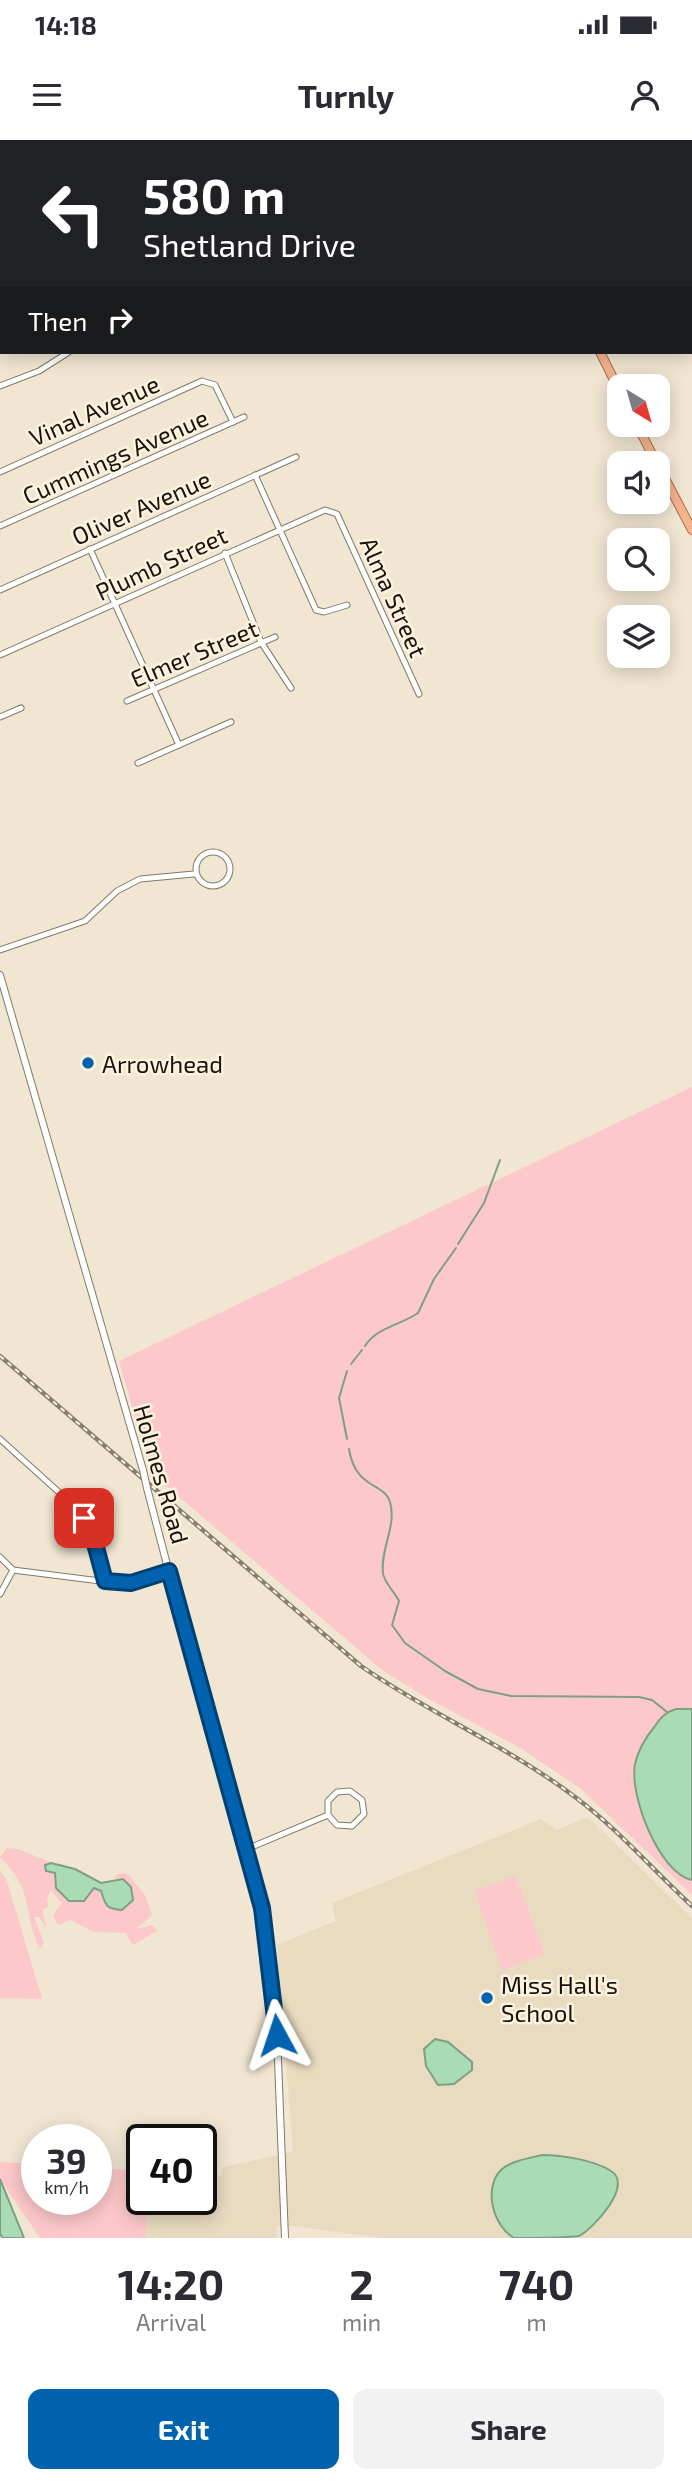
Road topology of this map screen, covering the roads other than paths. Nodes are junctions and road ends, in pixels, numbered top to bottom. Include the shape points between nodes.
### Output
1 (66, 354) edge
2 (601, 354) edge
3 (611, 374) edge
4 (0, 386) edge
5 (244, 417) dead end
6 (233, 422) junction
7 (296, 457) dead end
8 (0, 472) edge
9 (255, 475) junction
10 (670, 487) edge
11 (337, 514) joint
12 (0, 526) edge
13 (279, 529) junction
14 (692, 530) edge
15 (90, 549) junction
16 (225, 553) junction
17 (0, 590) edge
18 (115, 604) junction
19 (347, 605) dead end
20 (275, 637) dead end
21 (261, 642) junction
22 (0, 656) edge
23 (291, 688) dead end
24 (155, 689) junction
25 (419, 694) dead end
26 (127, 701) dead end
27 (21, 708) dead end
28 (0, 717) edge
29 (232, 722) dead end
30 (179, 745) junction
31 (138, 763) dead end
32 (194, 874) junction
33 (0, 950) edge
34 (0, 975) edge
35 (0, 1439) edge
36 (0, 1557) edge
37 (13, 1570) junction
38 (169, 1571) junction
39 (105, 1581) junction
40 (0, 1594) edge
41 (328, 1815) junction
42 (247, 1849) junction
43 (285, 2238) edge

1 - 4 street via 39,371
2 - 3 highway
5 - 6 street, Cummings Avenue
6 - 8 street, Vinal Avenue via 215,385 202,381
6 - 12 street, Cummings Avenue
7 - 9 street, Oliver Avenue
9 - 13 street
9 - 15 street, Oliver Avenue
10 - 14 highway
11 - 13 street, Plumb Street via 325,510
11 - 25 street, Alma Street
13 - 16 street, Plumb Street
13 - 19 street via 319,612
15 - 17 street, Oliver Avenue
15 - 18 street
16 - 18 street, Plumb Street
16 - 21 street
18 - 22 street, Plumb Street
18 - 24 street
20 - 21 street, Elmer Street
21 - 23 street
21 - 24 street, Elmer Street
24 - 26 street, Elmer Street
24 - 30 street
27 - 28 street
29 - 30 street
30 - 31 street
32 - 32 street via 207,886 215,886 226,880 230,864 220,853 210,852 200,858
32 - 33 street via 139,879 117,891 85,921
34 - 38 street, Holmes Road, bridge
35 - 39 street via 79,1510 94,1540
36 - 37 street
37 - 39 street
37 - 40 street
38 - 39 street via 131,1583
38 - 42 street, Holmes Road
41 - 41 street via 328,1801 340,1791 356,1793 364,1804 362,1817 352,1826 337,1825
41 - 42 street
42 - 43 street, Holmes Road via 265,1921 273,1986

